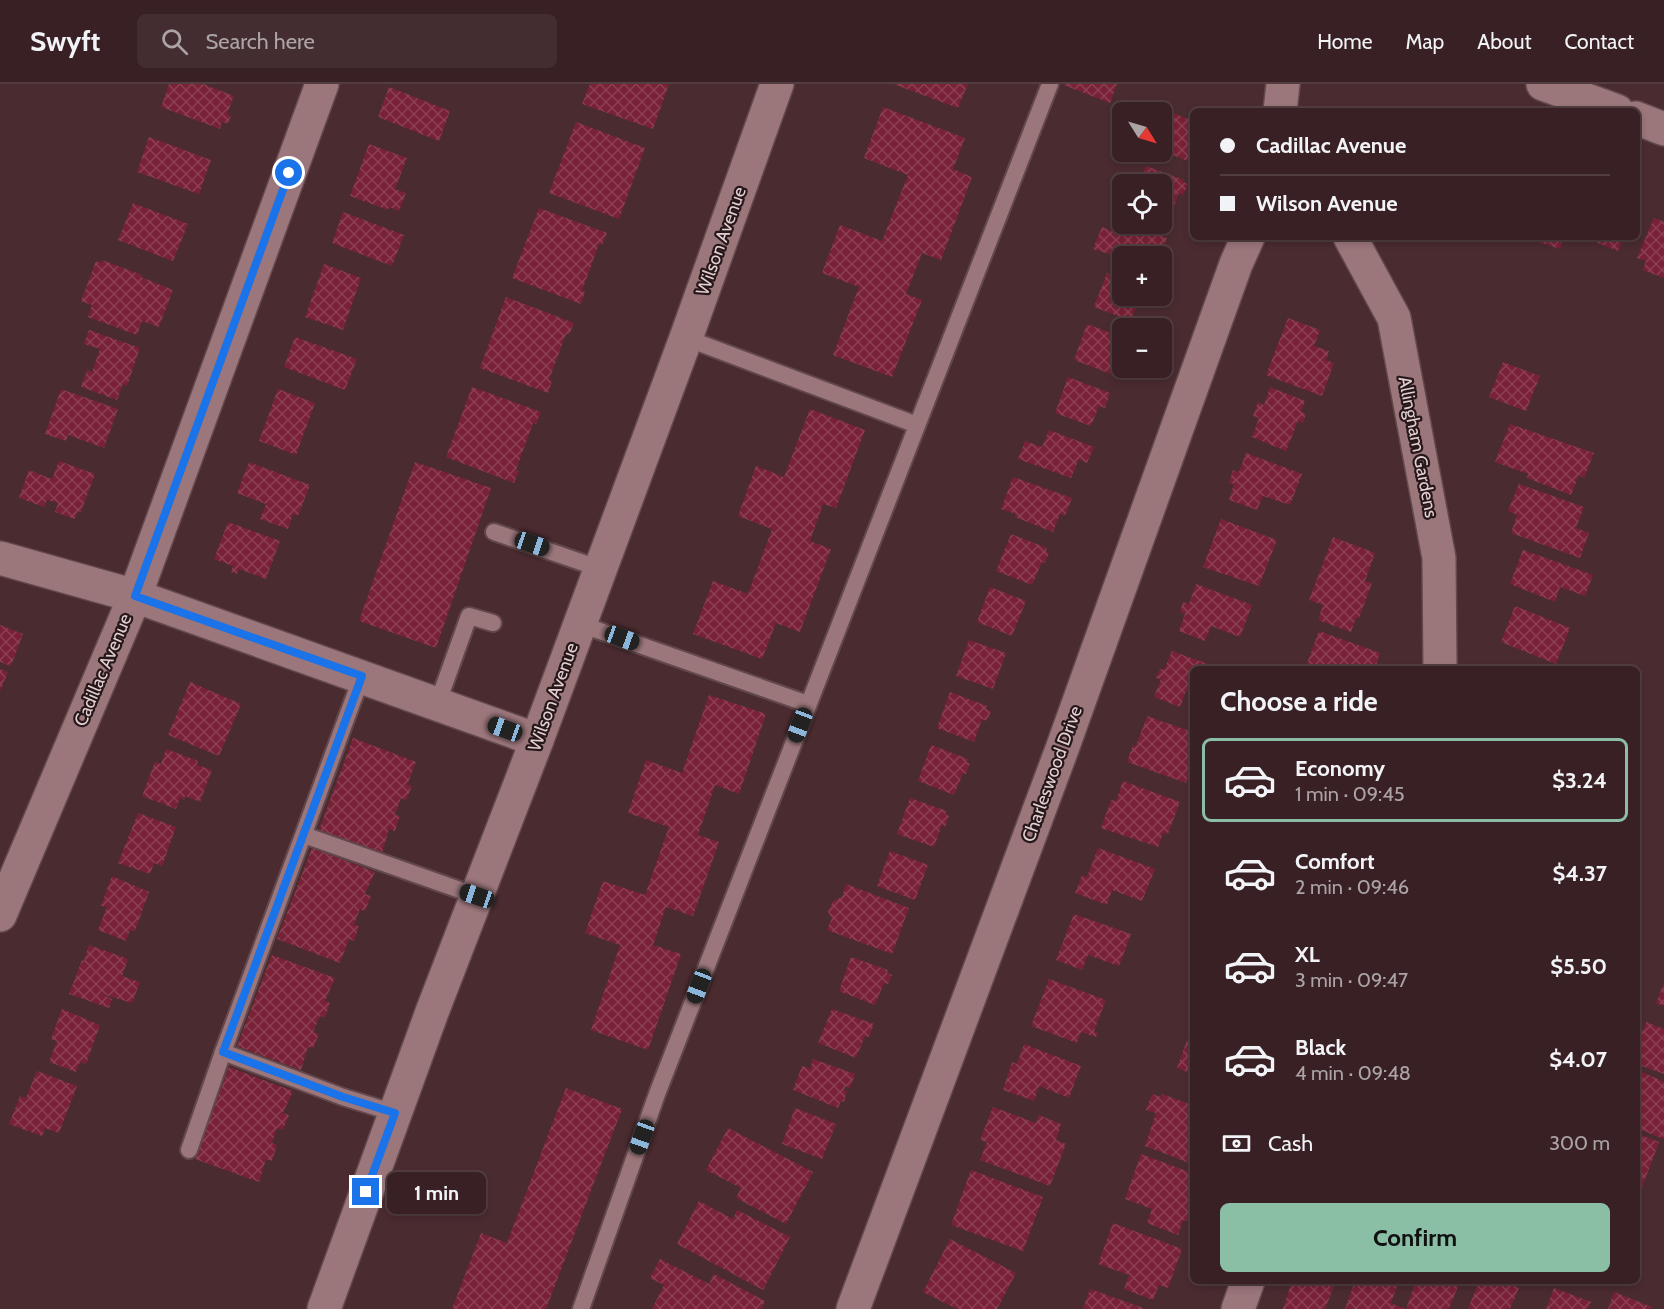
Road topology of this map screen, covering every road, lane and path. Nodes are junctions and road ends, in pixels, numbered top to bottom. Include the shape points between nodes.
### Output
1 (322, 84) edge
2 (777, 84) edge
3 (1050, 84) edge
4 (1283, 84) edge
5 (1543, 84) edge
6 (1280, 108) edge
7 (1609, 108) edge
8 (1640, 120) edge
9 (1664, 129) edge
10 (1247, 240) edge
11 (1352, 240) edge
12 (686, 338) junction
13 (917, 424) junction
14 (494, 532) dead end
15 (0, 558) edge
16 (601, 569) junction
17 (135, 596) junction
18 (493, 623) dead end
19 (580, 624) junction
20 (1440, 666) edge
21 (362, 676) junction
22 (808, 704) junction
23 (437, 705) junction
24 (537, 740) junction
25 (304, 835) junction
26 (477, 896) junction
27 (0, 915) edge
28 (223, 1052) junction
29 (395, 1113) junction
30 (189, 1150) dead end
31 (1247, 1284) edge
32 (324, 1309) edge
33 (581, 1309) edge
34 (853, 1309) edge
35 (1238, 1309) edge

1 - 17 street, Cadillac Avenue
2 - 12 street, Wilson Avenue
3 - 13 lane
4 - 6 street
5 - 7 street
8 - 9 street
10 - 34 street, Charleswood Drive
11 - 20 street, Allingham Gardens via 1394,318 1439,558
12 - 13 lane
12 - 16 street, Wilson Avenue
13 - 22 lane
14 - 16 lane
15 - 17 street
16 - 19 street, Wilson Avenue
17 - 21 street
17 - 27 street, Cadillac Avenue
18 - 23 lane via 469,616
19 - 22 lane
19 - 24 street, Wilson Avenue
21 - 23 street
21 - 25 lane
22 - 33 lane via 657,1094
23 - 24 street
24 - 26 street, Wilson Avenue
25 - 26 lane
25 - 28 lane
26 - 29 street, Wilson Avenue
28 - 29 lane
28 - 30 lane
29 - 32 street, Wilson Avenue
31 - 35 street

